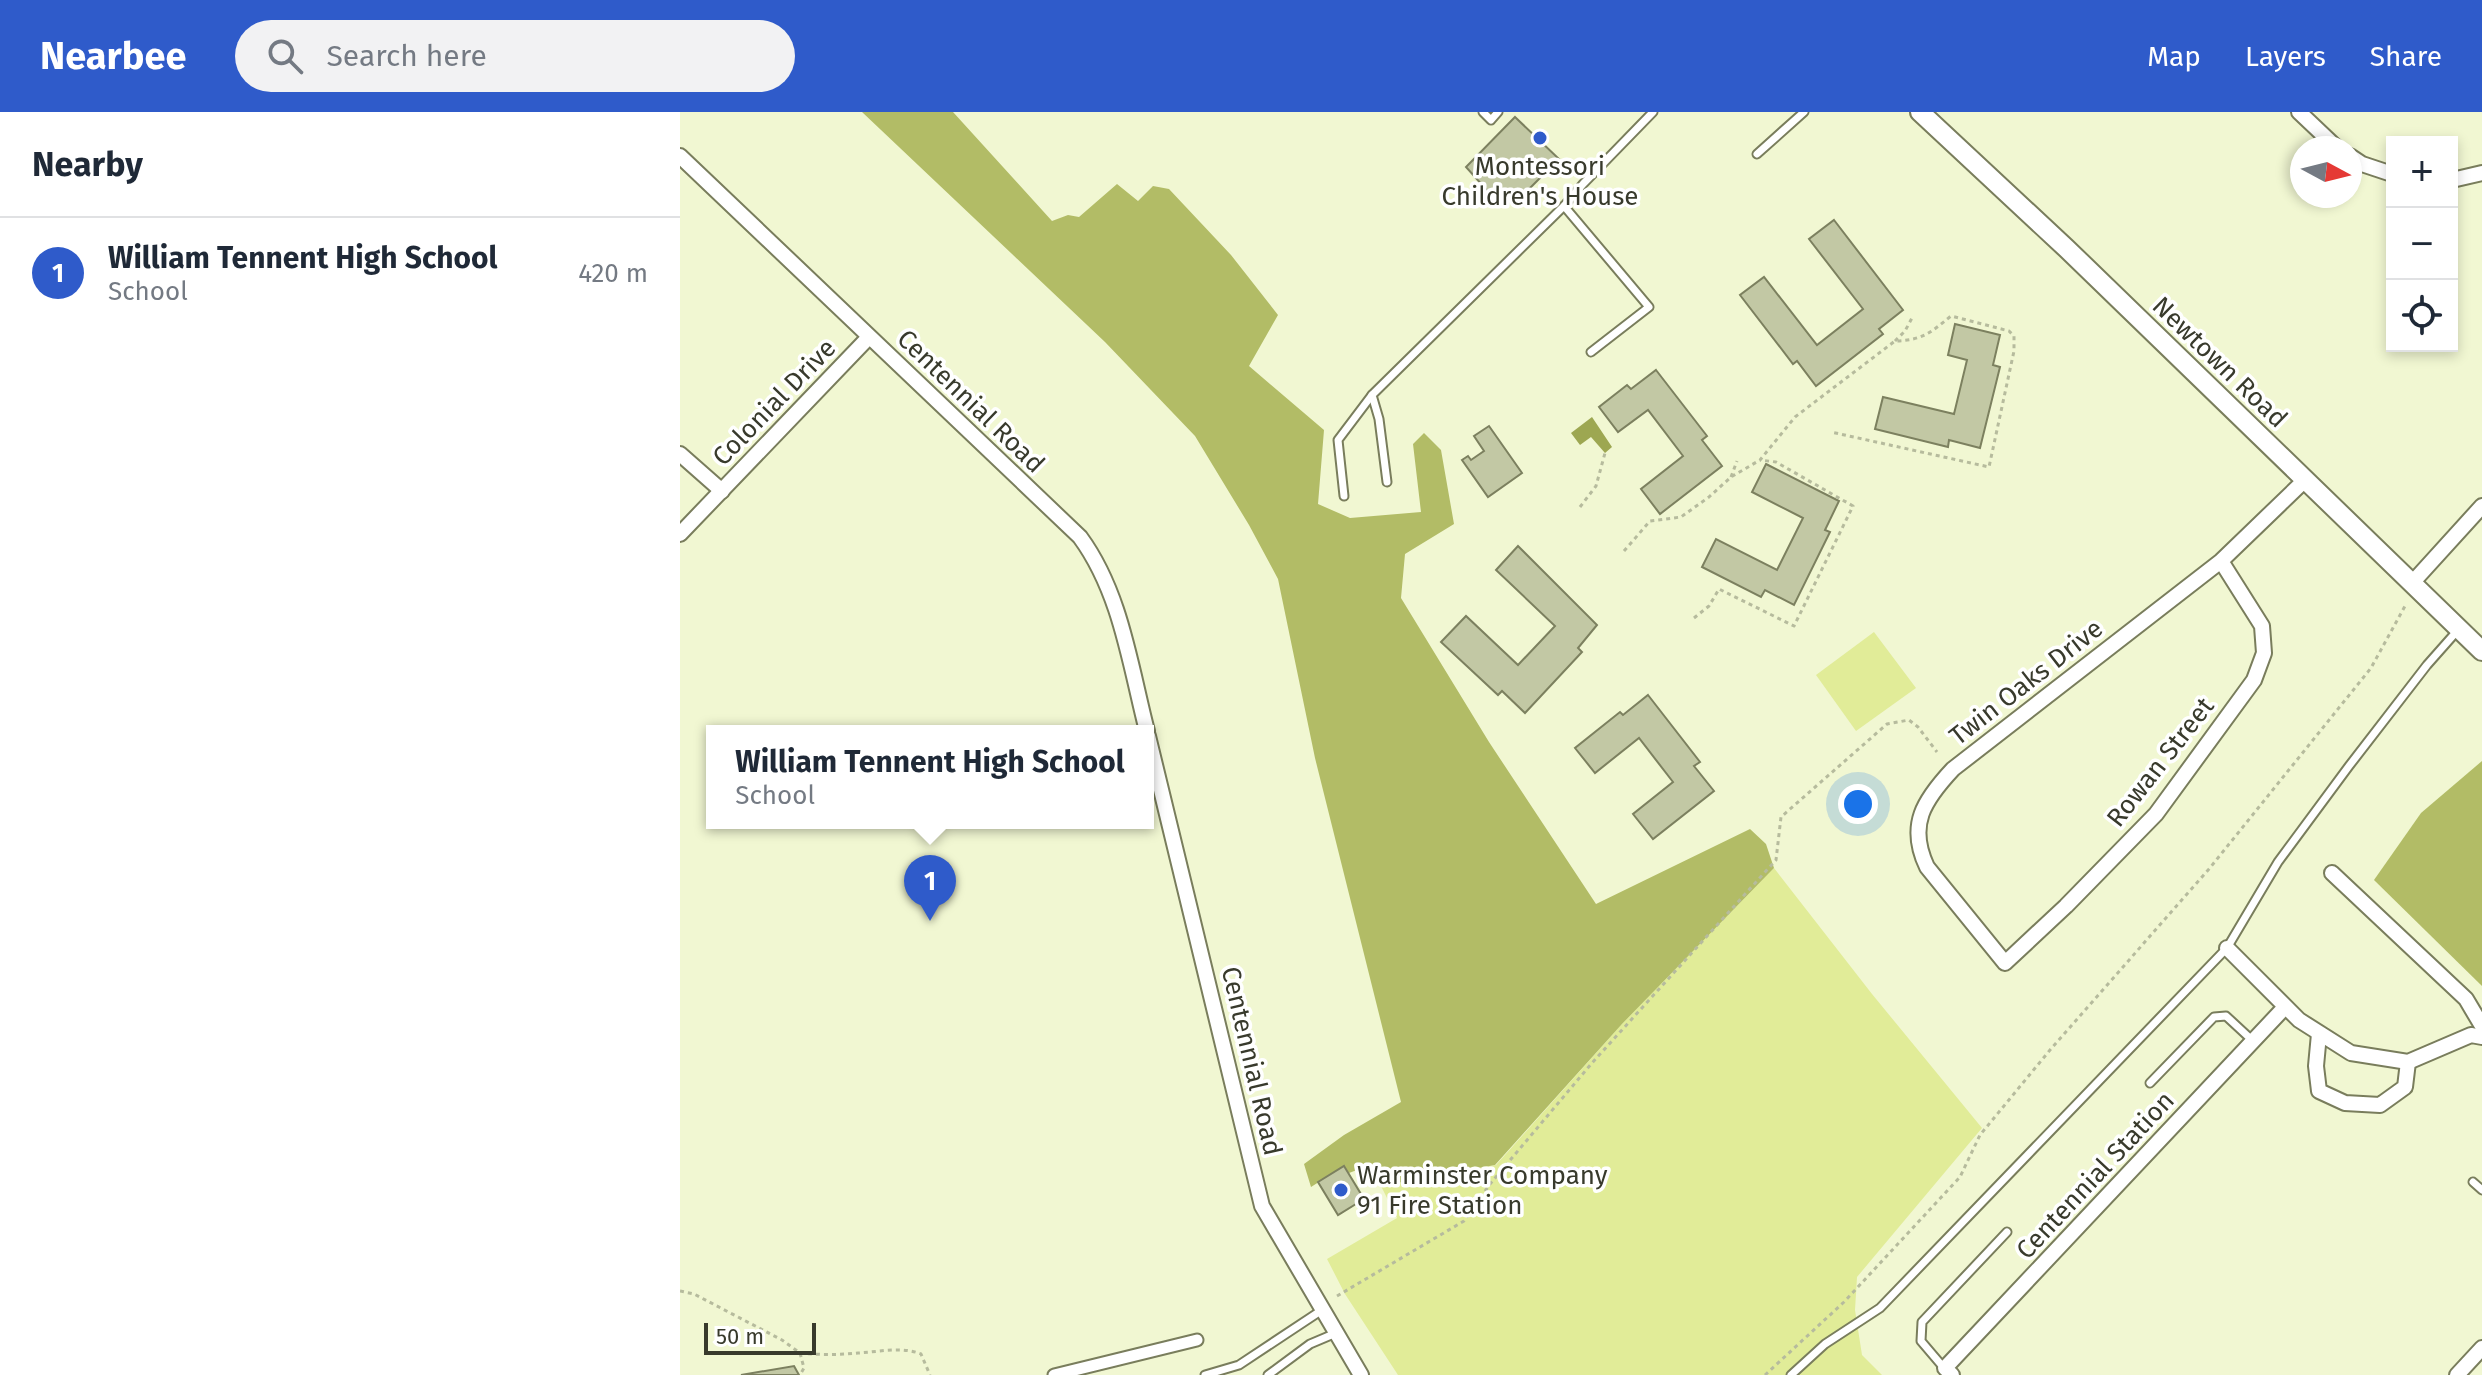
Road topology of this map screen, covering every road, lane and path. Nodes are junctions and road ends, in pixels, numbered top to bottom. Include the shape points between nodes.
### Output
1 (1483, 112) edge
2 (1498, 112) edge
3 (1653, 112) edge
4 (1804, 112) edge
5 (1920, 112) edge
6 (2299, 112) edge
7 (2324, 136) edge
8 (1757, 154) dead end
9 (680, 156) edge
10 (2362, 164) edge
11 (2386, 172) edge
12 (2482, 173) edge
13 (2458, 179) edge
14 (1564, 206) junction
15 (1912, 318) dead end
16 (869, 337) junction
17 (1895, 341) junction
18 (1591, 352) dead end
19 (1372, 395) junction
20 (1831, 432) dead end
21 (1769, 449) junction
22 (1605, 453) dead end
23 (680, 454) edge
24 (1760, 460) junction
25 (1737, 461) dead end
26 (1776, 462) junction
27 (1731, 477) junction
28 (2305, 480) junction
29 (1387, 482) dead end
30 (722, 491) junction
31 (1344, 496) dead end
32 (2482, 506) edge
33 (1580, 507) dead end
34 (680, 534) edge
35 (1624, 551) dead end
36 (2221, 561) junction
37 (2413, 582) junction
38 (2405, 606) dead end
39 (1694, 618) dead end
40 (2460, 629) junction
41 (2482, 651) edge
42 (1145, 725) edge
43 (1937, 752) dead end
44 (1154, 763) edge
45 (2332, 873) dead end
46 (2227, 948) junction
47 (2005, 963) joint
48 (2285, 1007) junction
49 (2482, 1026) edge
50 (2319, 1034) junction
51 (2482, 1037) edge
52 (2253, 1041) junction
53 (2408, 1062) junction
54 (2150, 1083) dead end
55 (2473, 1182) dead end
56 (2482, 1190) edge
57 (2007, 1232) dead end
58 (680, 1291) edge
59 (1337, 1296) dead end
60 (1322, 1310) junction
61 (1336, 1333) junction
62 (1197, 1340) dead end
63 (2482, 1348) edge
64 (800, 1353) junction
65 (1239, 1365) junction
66 (1948, 1372) edge
67 (800, 1375) edge
68 (930, 1375) edge
69 (1054, 1375) edge
70 (1205, 1375) edge
71 (1244, 1375) edge
72 (1268, 1375) edge
73 (1361, 1375) edge
74 (1765, 1375) edge
75 (1791, 1375) edge
76 (2457, 1375) edge

1 - 2 lane via 1491,120
3 - 14 lane
4 - 8 lane
5 - 28 street, Newtown Road
6 - 7 street
9 - 16 street, Centennial Road
10 - 11 street
12 - 13 street
14 - 18 lane via 1649,307
14 - 19 lane
15 - 17 path
16 - 30 street, Colonial Drive
16 - 42 street, Centennial Road via 1085,545 1118,616
17 - 20 path via 1926,336 1951,316 2014,336 1989,467
17 - 21 path via 1795,417
19 - 29 lane
19 - 31 lane via 1338,440
21 - 24 path
21 - 26 path
22 - 33 path via 1596,486
23 - 30 street
24 - 26 path
24 - 27 path
25 - 27 path
26 - 39 path via 1853,506 1794,626 1719,589
27 - 35 path via 1681,517 1650,521
28 - 36 street, Twin Oaks Drive
28 - 37 street, Newtown Road
30 - 34 street, Colonial Drive
32 - 37 street
36 - 47 street, Rowan Street via 2262,626 2264,653 2254,680 2156,814
36 - 47 street, Twin Oaks Drive via 1953,769 1922,810 1920,852 1927,867
37 - 40 street, Newtown Road
38 - 74 path via 2371,668 2209,869 1980,1135 1960,1177 1844,1302
40 - 41 street, Newtown Road
40 - 46 lane via 2278,862
43 - 59 path via 1909,720 1887,724 1781,817 1776,860 1592,1063 1464,1221
44 - 60 street, Centennial Road via 1262,1206
45 - 49 street via 2466,999
46 - 48 street
46 - 75 lane via 1880,1308 1825,1344
48 - 50 street
48 - 52 street, Centennial Station
50 - 53 street via 2351,1053
50 - 53 street via 2319,1091 2345,1103 2380,1105 2405,1087
51 - 53 street via 2471,1035
52 - 54 lane via 2226,1016 2214,1017
52 - 66 street, Centennial Station
55 - 56 lane
57 - 66 lane via 1922,1322 1921,1341
58 - 64 path
60 - 61 street, Centennial Road
60 - 65 lane
61 - 72 lane via 1310,1344
61 - 73 street, Centennial Road
62 - 69 street
63 - 76 street
64 - 67 path
64 - 68 path via 914,1351 921,1354
65 - 70 lane
65 - 71 lane

